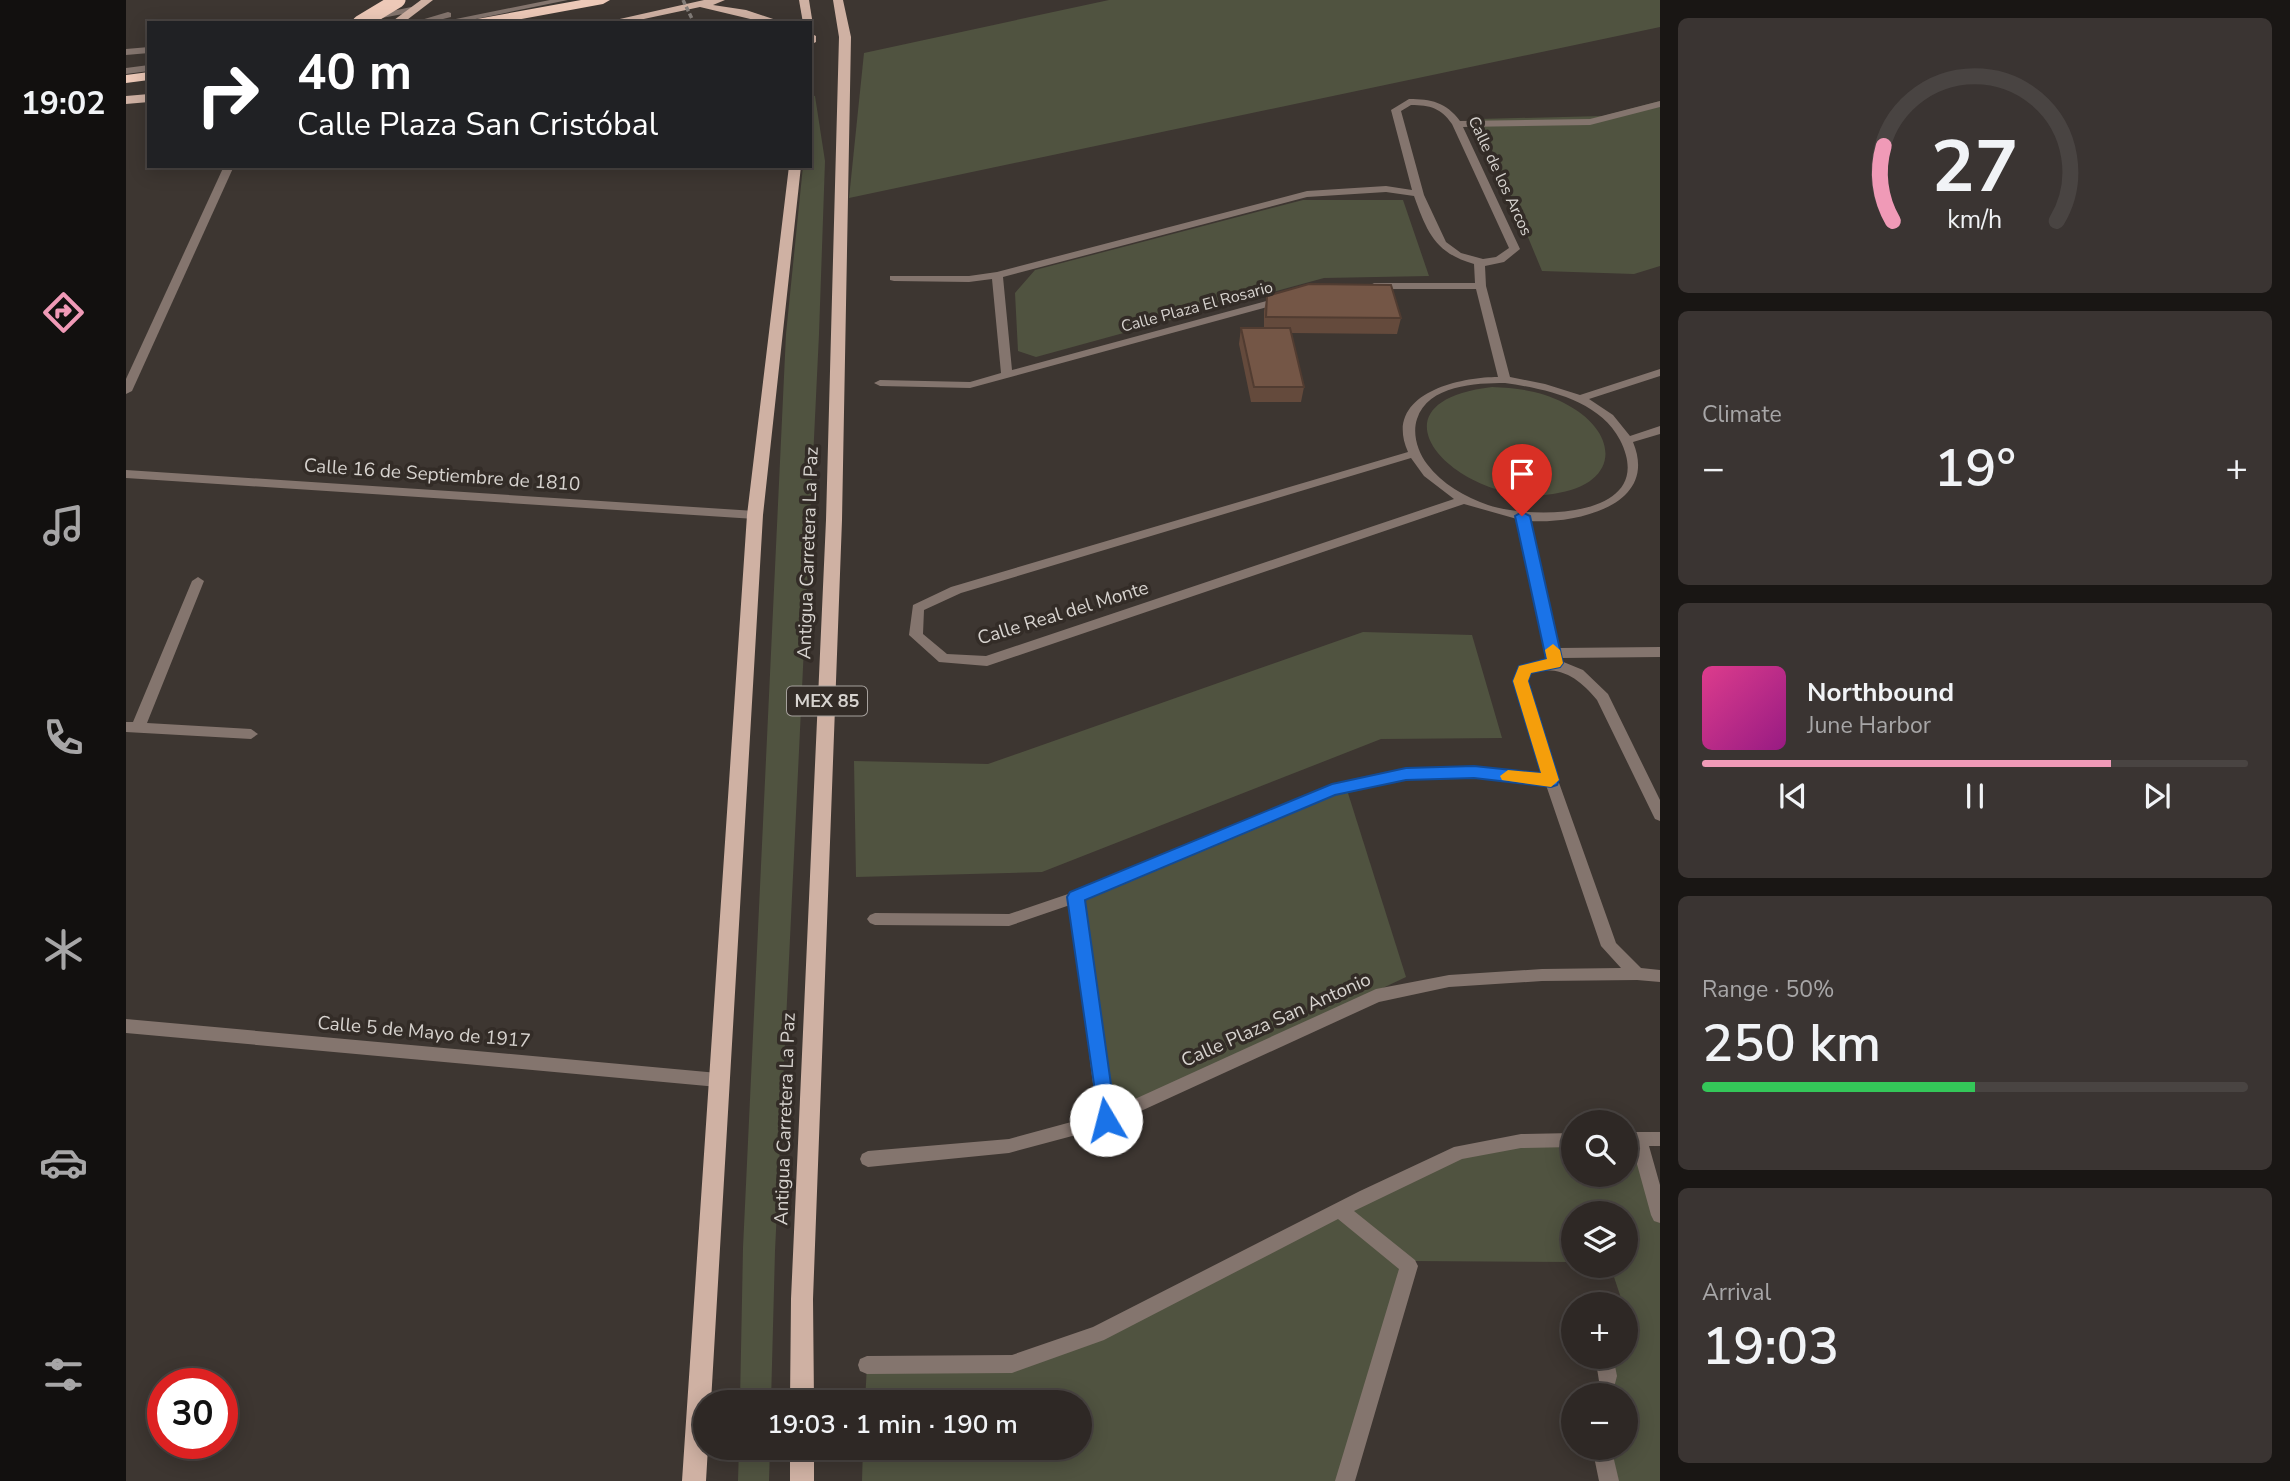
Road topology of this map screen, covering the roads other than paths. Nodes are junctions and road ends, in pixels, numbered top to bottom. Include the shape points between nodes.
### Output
1 (398, 0) edge
2 (428, 0) edge
3 (517, 0) edge
4 (564, 0) edge
5 (603, 0) edge
6 (720, 0) edge
7 (803, 0) edge
8 (838, 0) edge
9 (689, 3) edge
10 (416, 9) junction
11 (350, 21) edge
12 (363, 21) edge
13 (397, 21) edge
14 (424, 21) edge
15 (451, 21) edge
16 (488, 21) edge
17 (615, 21) edge
18 (773, 21) edge
19 (808, 21) edge
20 (147, 50) edge
21 (126, 52) edge
22 (147, 68) edge
23 (126, 71) edge
24 (147, 76) edge
25 (126, 79) edge
26 (147, 98) edge
27 (126, 100) edge
28 (1660, 104) edge
29 (1457, 124) junction
30 (228, 168) edge
31 (795, 168) edge
32 (1420, 194) junction
33 (1479, 263) junction
34 (997, 275) junction
35 (894, 278) dead end
36 (1481, 286) junction
37 (1355, 287) edge
38 (1288, 299) edge
39 (1660, 372) edge
40 (1007, 375) junction
41 (1505, 380) junction
42 (880, 383) dead end
43 (126, 391) edge
44 (1579, 398) junction
45 (1660, 430) edge
46 (1628, 440) junction
47 (1413, 454) junction
48 (126, 474) edge
49 (1465, 499) junction
50 (755, 515) junction
51 (1522, 516) junction
52 (198, 581) dead end
53 (1660, 652) edge
54 (1554, 658) junction
55 (132, 727) edge
56 (251, 734) dead end
57 (1551, 780) junction
58 (1660, 815) edge
59 (1076, 897) junction
60 (874, 919) dead end
61 (1637, 974) junction
62 (1660, 976) edge
63 (126, 1026) edge
64 (718, 1080) junction
65 (1106, 1120) junction
66 (1638, 1139) edge
67 (1660, 1139) edge
68 (1561, 1140) edge
69 (1638, 1155) edge
70 (868, 1159) dead end
71 (1340, 1210) junction
72 (1660, 1215) edge
73 (867, 1365) dead end
74 (802, 1390) edge
75 (802, 1460) edge
76 (1604, 1460) edge
77 (694, 1481) edge
78 (802, 1481) edge
79 (1345, 1481) edge
80 (1609, 1481) edge

1 - 12 highway, bridge
2 - 10 main road
3 - 14 street
4 - 15 street
5 - 16 highway
6 - 9 main road
7 - 19 main road
8 - 74 main road, Antigua Carretera La Paz / MEX 85 via 845,37 834,520
9 - 17 main road
9 - 18 main road
10 - 11 street
10 - 13 main road
20 - 21 street
22 - 23 street
24 - 25 highway
26 - 27 main road
28 - 29 street via 1590,122
29 - 32 street, Calle de los Arcos via 1447,108 1427,102 1409,102 1396,110
29 - 33 street, Calle de los Arcos via 1515,249 1504,260
30 - 43 street
31 - 50 main road
32 - 33 street, Calle de los Arcos via 1440,241 1455,254
32 - 34 street via 1386,189 1307,194
33 - 36 street
34 - 35 street
34 - 40 street
36 - 37 street
36 - 41 street
38 - 40 street, Calle Plaza El Rosario
39 - 44 street
40 - 42 street, Calle Plaza El Rosario via 970,385
41 - 44 street
41 - 47 street via 1447,387 1425,399 1410,424
44 - 46 street via 1616,425
45 - 46 street
46 - 51 street via 1634,472 1616,500 1575,516
47 - 49 street via 1425,471
47 - 49 street, Calle Real del Monte via 956,590 918,608 916,635 944,659 987,661
48 - 50 street, Calle 16 de Septiembre de 1810
49 - 51 street
50 - 64 main road
51 - 54 street
52 - 55 street
53 - 54 street
54 - 57 street via 1524,670 1521,681
54 - 58 street via 1590,680 1603,697
55 - 56 street
57 - 59 street via 1474,772 1406,774 1332,790
57 - 61 street via 1609,946
59 - 60 street via 1009,920
59 - 65 street
61 - 62 street
61 - 65 street, Calle Plaza San Antonio via 1449,981 1376,996
63 - 64 street, Calle 5 de Mayo de 1917
64 - 77 main road
65 - 70 street, Calle Plaza San Antonio via 1009,1146
66 - 67 street
68 - 71 street via 1521,1141 1460,1152
69 - 72 street
71 - 73 street via 1098,1334 1045,1353 1012,1363
71 - 79 street via 1409,1266
75 - 78 main road
76 - 80 street

